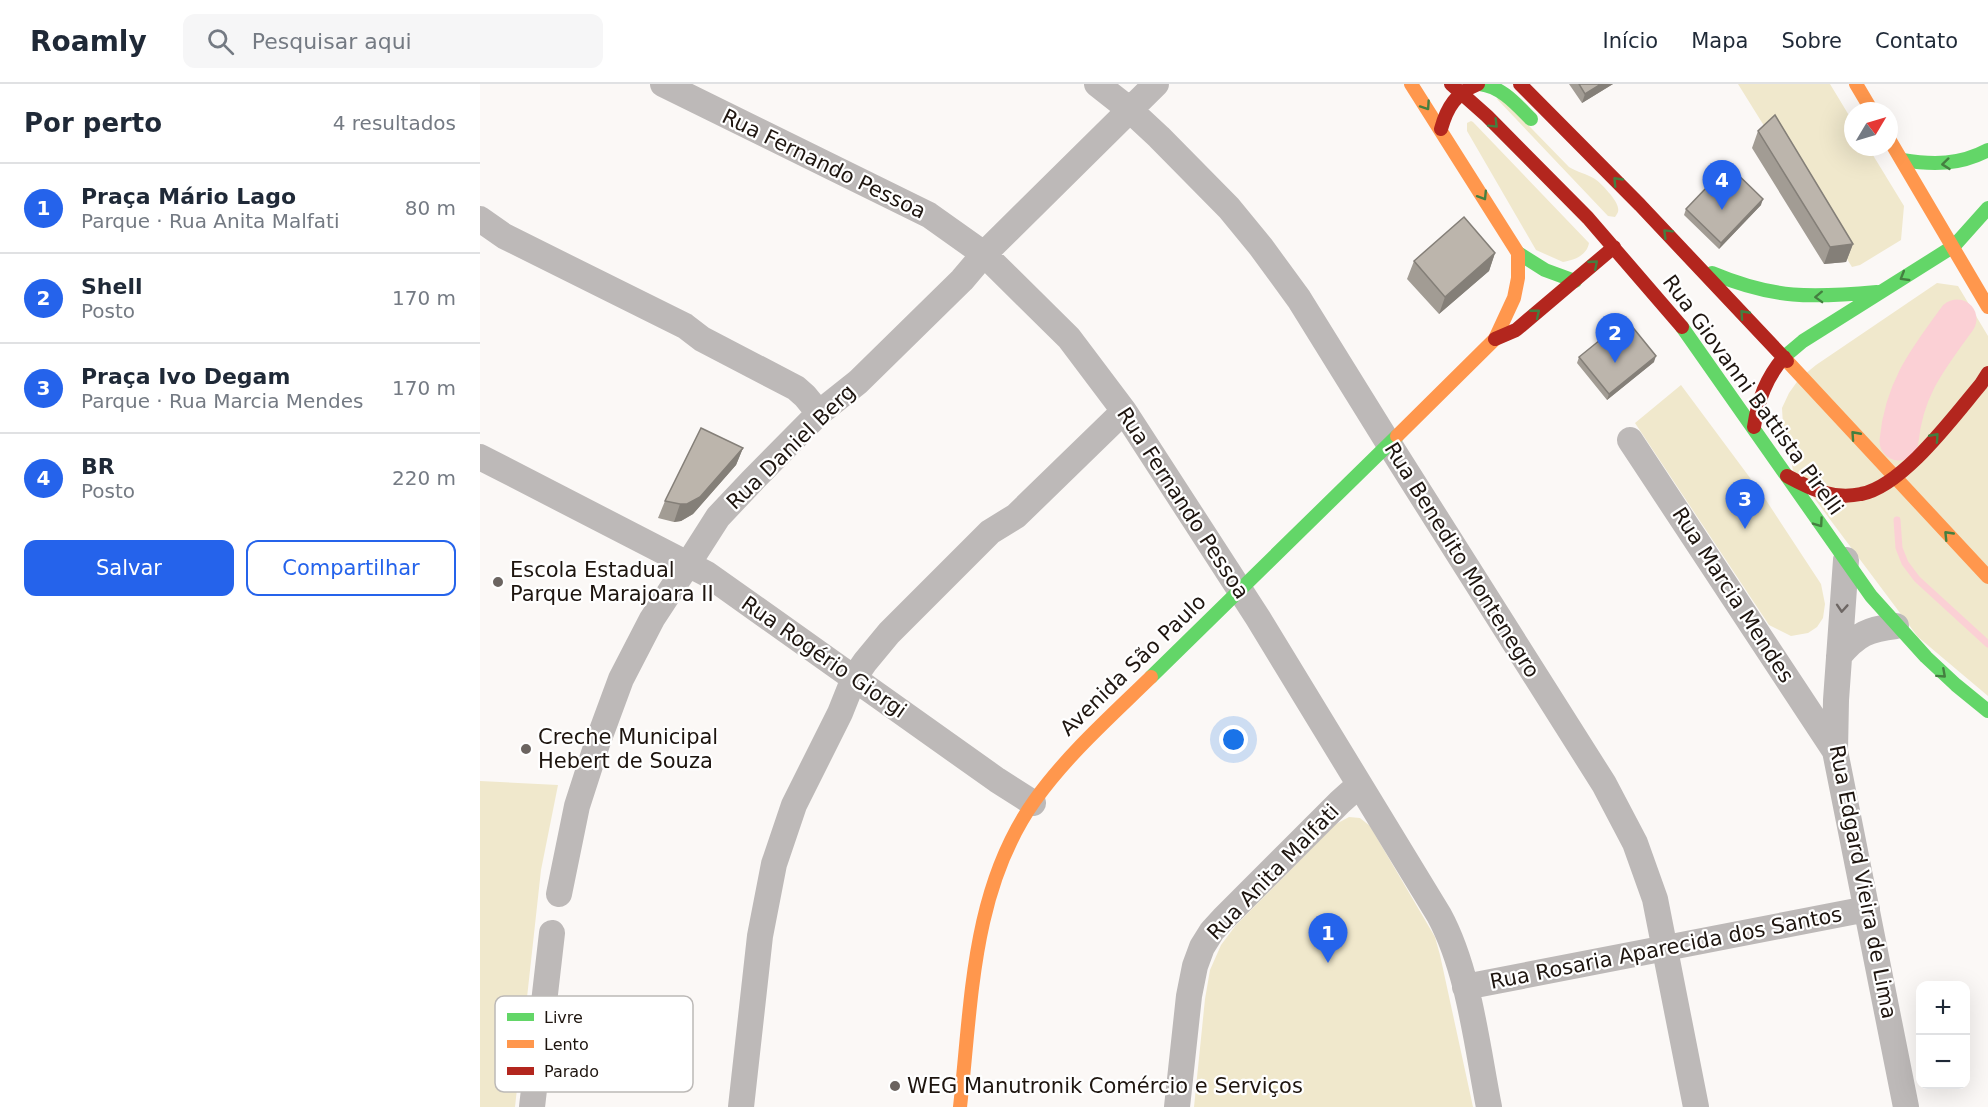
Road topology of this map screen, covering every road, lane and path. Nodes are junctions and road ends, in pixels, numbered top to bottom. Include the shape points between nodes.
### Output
1 (663, 84) edge
2 (1097, 84) edge
3 (1411, 84) edge
4 (1479, 84) edge
5 (1520, 84) edge
6 (1856, 84) edge
7 (1154, 86) edge
8 (1456, 88) edge
9 (1867, 102) edge
10 (1130, 110) junction
11 (1441, 129) junction
12 (1578, 140) junction
13 (1988, 150) edge
14 (1898, 154) edge
15 (1902, 160) junction
16 (1632, 197) junction
17 (1988, 208) edge
18 (1630, 217) dead end
19 (480, 219) edge
20 (1618, 242) junction
21 (1954, 246) junction
22 (1518, 253) junction
23 (984, 254) junction
24 (1702, 268) junction
25 (1575, 281) junction
26 (1877, 292) junction
27 (1988, 307) edge
28 (1495, 339) junction
29 (1784, 357) junction
30 (1988, 373) edge
31 (1124, 411) junction
32 (819, 413) junction
33 (1754, 428) junction
34 (1630, 440) dead end
35 (1389, 444) junction
36 (480, 456) edge
37 (1786, 475) junction
38 (1894, 478) junction
39 (1846, 560) junction
40 (687, 564) junction
41 (1988, 577) edge
42 (1239, 590) junction
43 (1896, 626) junction
44 (1839, 656) junction
45 (854, 678) junction
46 (1988, 711) edge
47 (1835, 751) junction
48 (1359, 785) junction
49 (1033, 802) junction
50 (559, 894) dead end
51 (1867, 909) junction
52 (552, 933) dead end
53 (1665, 948) junction
54 (1465, 987) junction
55 (545, 996) edge
56 (534, 1092) edge
57 (532, 1107) edge
58 (741, 1107) edge
59 (960, 1107) edge
60 (1177, 1107) edge
61 (1489, 1107) edge
62 (1696, 1107) edge
63 (1906, 1107) edge

1 - 23 street, Rua Fernando Pessoa via 929,215
2 - 10 street, Rua Benedito Montenegro
3 -> 11 main road
4 - 8 main road
4 - 12 main road via 1502,90 1545,130
5 - 12 main road, Rua Giovanni Battista Pirelli
6 - 9 main road
7 - 10 street, Rua Daniel Berg
8 - 11 main road
8 -> 20 main road, Rua Giovanni Battista Pirelli
10 - 23 street, Rua Daniel Berg
10 - 35 street, Rua Benedito Montenegro via 1193,170 1262,247
11 -> 22 main road
16 -> 12 main road, Rua Giovanni Battista Pirelli
13 -> 15 main road via 1947,164
14 - 15 main road
15 - 21 main road
16 - 18 main road
24 -> 16 main road, Rua Giovanni Battista Pirelli
17 - 21 main road
19 - 32 street via 504,236 686,326 702,339 796,388
25 -> 20 main road, Avenida São Paulo
20 - 33 main road, Rua Giovanni Battista Pirelli
21 -> 26 main road
21 - 27 main road
22 - 25 main road via 1545,270
22 - 28 main road, Avenida São Paulo via 1516,295
23 - 31 street, Rua Fernando Pessoa via 1069,338
23 - 32 street, Rua Daniel Berg via 963,280 866,374
26 -> 24 main road via 1801,297 1770,294 1737,285
29 -> 24 main road, Rua Giovanni Battista Pirelli
28 -> 25 main road, Avenida São Paulo via 1515,330
26 - 29 main road
28 - 35 main road, Avenida São Paulo
29 - 33 main road via 1773,369 1758,401
38 -> 29 main road, Rua Giovanni Battista Pirelli
38 -> 30 main road via 1951,419
31 - 42 street, Rua Fernando Pessoa
31 - 45 street via 1016,516 990,532 889,633
32 - 40 street, Rua Daniel Berg via 726,509
33 - 37 main road, Rua Giovanni Battista Pirelli
34 - 47 street, Rua Marcia Mendes
35 - 42 main road, Avenida São Paulo
35 - 53 street, Rua Benedito Montenegro via 1620,813 1645,868
36 - 40 street, Rua Rogério Giorgi
37 - 38 main road via 1833,495 1866,493
37 -> 39 main road, Rua Giovanni Battista Pirelli
41 -> 38 main road, Rua Giovanni Battista Pirelli
39 - 43 main road, Rua Giovanni Battista Pirelli
39 -> 44 street, Rua Edgard Vieira de Lima
40 - 45 street, Rua Rogério Giorgi via 707,574
40 - 50 street, Rua Daniel Berg via 621,679 577,806
42 - 48 street, Rua Fernando Pessoa
42 - 49 main road, Avenida São Paulo via 1070,757
43 - 44 street via 1864,633
43 -> 46 main road, Rua Giovanni Battista Pirelli via 1936,669
44 - 47 street, Rua Edgard Vieira de Lima
45 - 49 street, Rua Rogério Giorgi
45 - 58 street via 794,805 774,864 760,936
47 - 51 street, Rua Edgard Vieira de Lima
48 - 54 street, Rua Fernando Pessoa via 1448,931
48 - 60 street, Rua Anita Malfati via 1218,925 1202,947 1189,996
49 - 59 main road, Avenida São Paulo via 1004,852 978,934
51 - 53 street, Rua Rosaria Aparecida dos Santos
51 - 63 street, Rua Edgard Vieira de Lima
52 - 55 street
53 - 54 street, Rua Rosaria Aparecida dos Santos
53 - 62 street, Rua Benedito Montenegro
54 - 61 street, Rua Fernando Pessoa
56 - 57 street

